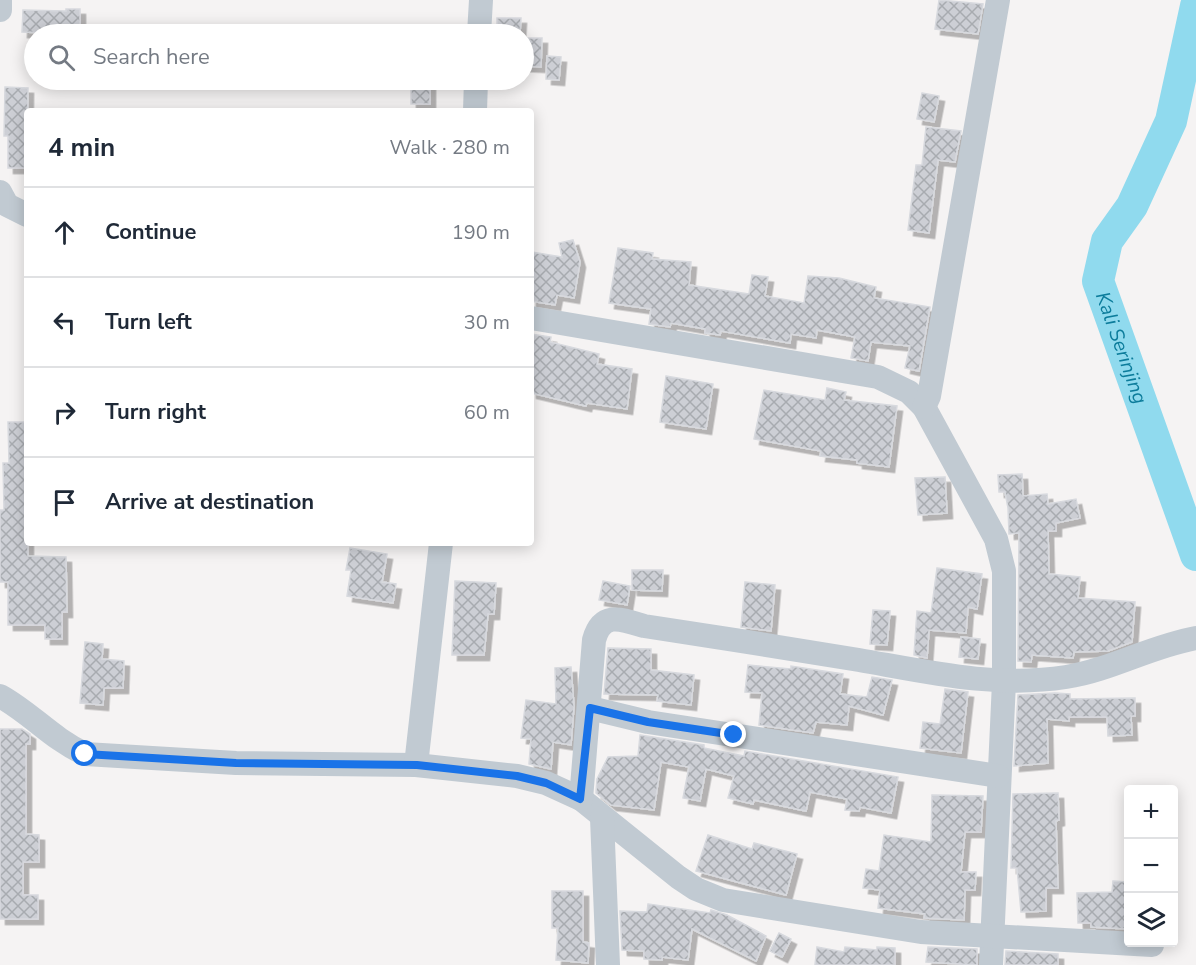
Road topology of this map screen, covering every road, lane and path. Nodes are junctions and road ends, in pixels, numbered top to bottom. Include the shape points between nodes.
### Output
1 (0, 0) edge
2 (481, 0) edge
3 (998, 0) edge
4 (0, 10) edge
5 (480, 24) edge
6 (476, 90) edge
7 (475, 108) edge
8 (0, 192) edge
9 (24, 214) edge
10 (534, 319) edge
11 (924, 407) junction
12 (441, 546) edge
13 (1196, 638) edge
14 (1004, 682) junction
15 (0, 696) edge
16 (590, 708) junction
17 (417, 765) junction
18 (998, 776) junction
19 (580, 799) junction
20 (602, 818) junction
21 (993, 935) junction
22 (1124, 943) edge
23 (608, 965) edge
24 (991, 965) edge

1 - 4 street
2 - 5 street
3 - 11 street via 954,261
6 - 7 street
8 - 9 street via 7,205
10 - 11 street via 878,377 909,392
11 - 14 street via 1002,555
12 - 17 street
13 - 14 street via 1066,677
14 - 16 street via 644,626 618,618 597,628
14 - 18 street
15 - 17 street via 63,744 85,754 236,763
16 - 18 street via 648,722
16 - 19 street
17 - 19 street via 517,776 546,783
18 - 21 street
19 - 20 street
20 - 21 street via 678,877 723,900 921,932
20 - 23 street
21 - 22 street
21 - 24 street

